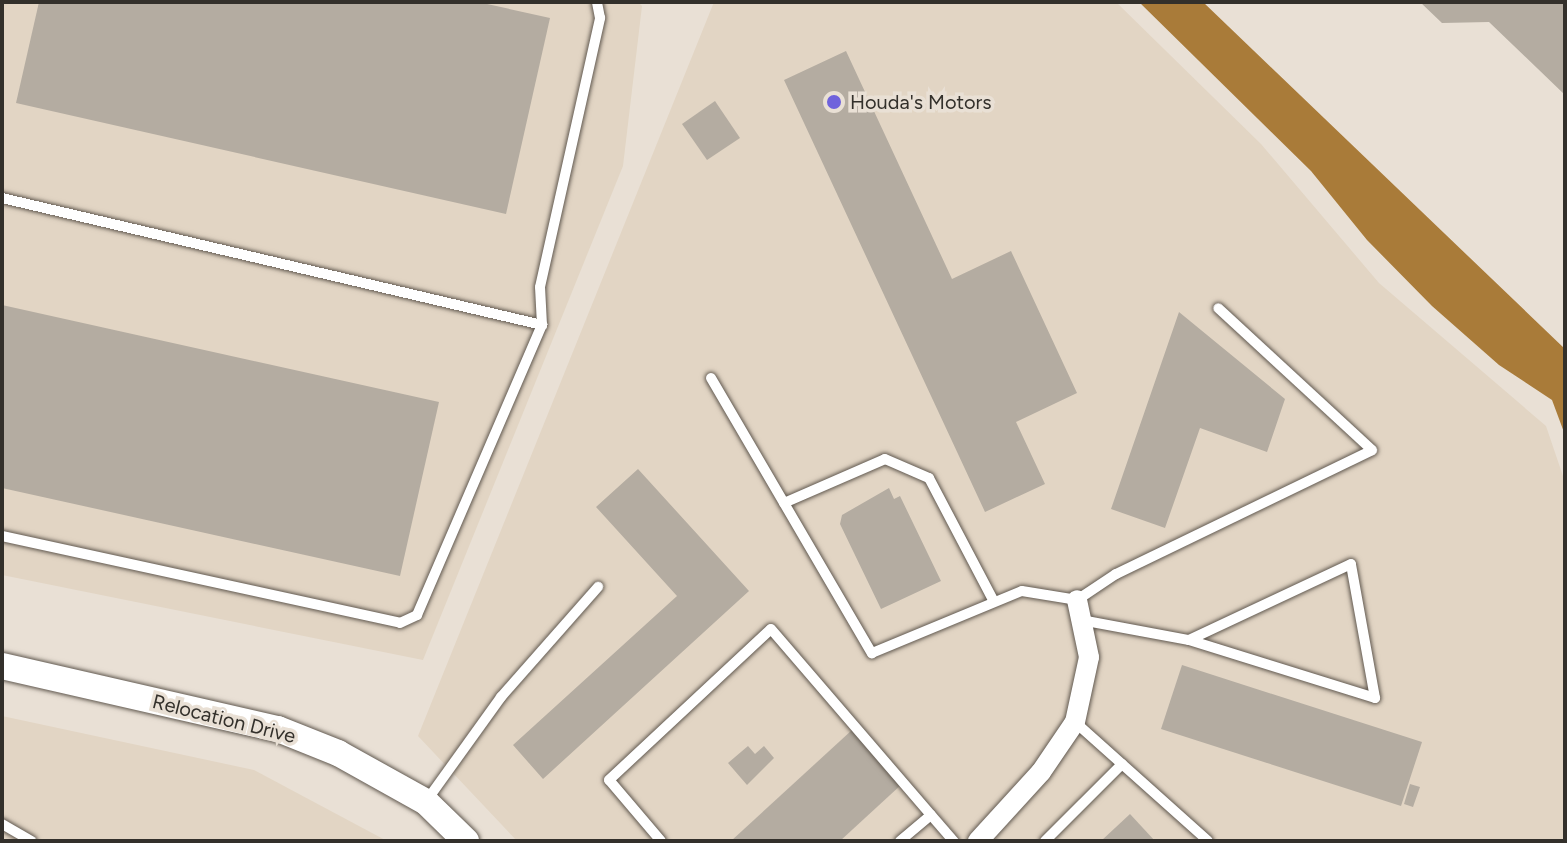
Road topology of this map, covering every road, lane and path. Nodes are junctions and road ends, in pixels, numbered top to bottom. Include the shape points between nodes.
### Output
1 (597, 2) edge
2 (2, 198) edge
3 (1218, 308) dead end
4 (542, 325) junction
5 (711, 378) dead end
6 (784, 503) junction
7 (2, 536) edge
8 (598, 587) dead end
9 (993, 600) junction
10 (1079, 610) junction
11 (1189, 640) junction
12 (2, 666) edge
13 (1075, 722) junction
14 (1122, 764) junction
15 (426, 802) junction
16 (931, 815) junction
17 (2, 824) edge
18 (31, 841) edge
19 (466, 841) edge
20 (661, 841) edge
21 (900, 841) edge
22 (954, 841) edge
23 (978, 841) edge
24 (1045, 841) edge
25 (1208, 841) edge

1 - 4 lane via 600,18 540,287
2 - 4 lane
3 - 10 lane via 1372,450 1116,574
4 - 7 lane via 425,606 400,623
5 - 6 lane
6 - 9 lane via 885,459 929,478
6 - 9 lane via 872,653
8 - 15 lane via 501,697
9 - 10 lane via 1022,591
10 - 11 lane
10 - 13 street via 1088,668
11 - 11 lane via 1218,649 1375,698 1351,564
12 - 15 street, Relocation Drive via 278,729 338,753
13 - 14 lane
13 - 23 street via 1041,772
14 - 24 lane
14 - 25 lane
15 - 19 street, Relocation Drive
16 - 20 lane via 771,629 609,780
16 - 21 lane
16 - 22 lane
17 - 18 lane

